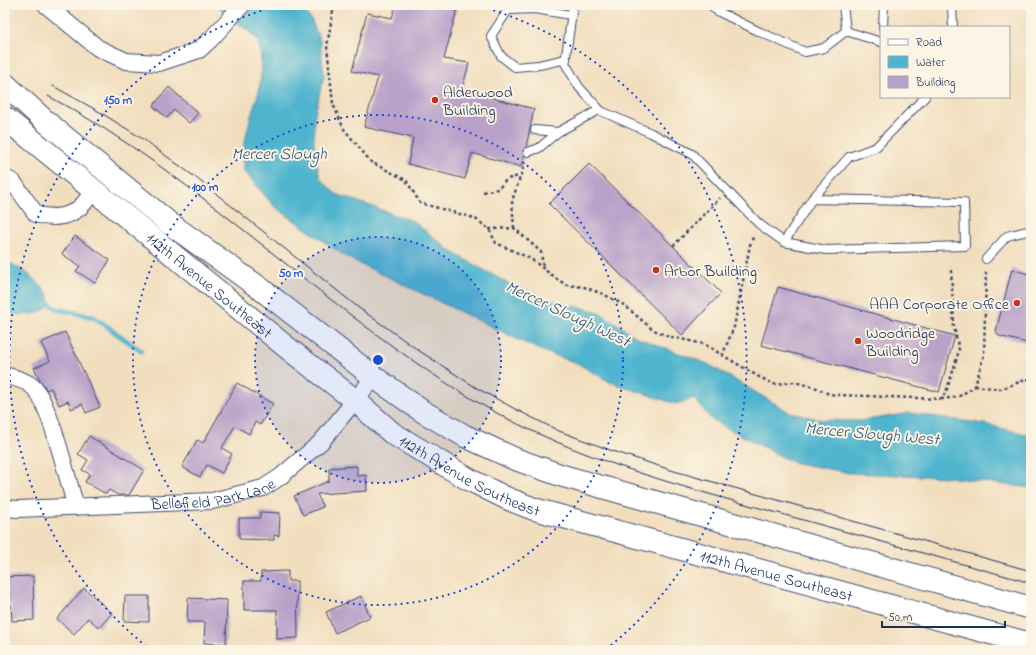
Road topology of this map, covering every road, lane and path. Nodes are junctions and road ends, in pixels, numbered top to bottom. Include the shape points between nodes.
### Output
1 (46, 5) edge
2 (242, 5) edge
3 (334, 5) edge
4 (573, 5) edge
5 (711, 5) edge
6 (843, 5) edge
7 (884, 5) edge
8 (952, 5) edge
9 (571, 15) junction
10 (883, 26) edge
11 (953, 26) edge
12 (846, 31) junction
13 (880, 42) edge
14 (566, 59) junction
15 (5, 84) edge
16 (924, 98) edge
17 (599, 110) junction
18 (5, 118) edge
19 (535, 130) dead end
20 (558, 132) junction
21 (529, 151) joint
22 (519, 176) junction
23 (5, 178) edge
24 (93, 189) junction
25 (726, 190) junction
26 (483, 192) dead end
27 (812, 199) junction
28 (759, 224) junction
29 (514, 228) junction
30 (489, 229) junction
31 (1031, 230) edge
32 (784, 242) junction
33 (673, 246) dead end
34 (986, 259) joint
35 (543, 268) junction
36 (951, 270) dead end
37 (722, 356) junction
38 (5, 375) edge
39 (374, 377) junction
40 (1031, 381) edge
41 (975, 386) junction
42 (941, 399) junction
43 (356, 401) junction
44 (76, 507) junction
45 (5, 508) edge
46 (1031, 608) edge
47 (1031, 644) edge

1 - 2 street via 98,48 126,61 159,62 199,50
3 - 30 path via 327,46 333,104 344,129 372,162 406,180 420,203 474,218
4 - 9 lane
5 - 12 lane via 760,32 805,52 824,48
6 - 12 lane
7 - 10 lane
8 - 11 lane
9 - 14 lane
9 - 14 lane via 536,9 508,10 491,36 501,56 515,67
12 - 13 lane
14 - 17 lane via 565,63 579,88
15 - 39 main road, 112th Avenue Southeast via 44,120 168,223 261,289
16 - 27 lane via 876,147 849,157
17 - 20 lane
17 - 25 lane via 692,154
18 - 24 main road, 112th Avenue Southeast
19 - 20 lane
20 - 21 lane via 539,148
21 - 22 path
22 - 26 path via 507,179 498,189
22 - 29 path via 512,201
23 - 24 street via 13,182 36,214 51,217 76,211
24 - 43 main road, 112th Avenue Southeast
25 - 28 lane
25 - 33 path
27 - 32 lane
27 - 32 lane via 964,202 965,246 826,250
28 - 32 lane
28 - 37 path via 750,245 734,327
29 - 30 path
29 - 35 path via 541,252
30 - 35 path via 496,243 531,259
31 - 34 lane via 1007,236
34 - 41 path via 984,356
35 - 37 path via 558,280 604,294 624,305 652,329 667,336 704,344
36 - 42 path via 954,327 959,350 946,392
37 - 42 path via 774,384 795,382 839,395
38 - 44 street via 28,382 43,400
39 - 43 street, Bellefield Park Lane
39 - 46 main road, 112th Avenue Southeast via 422,411 465,436 515,459 563,476
40 - 41 path via 1027,379 1001,390
41 - 42 path via 958,398
43 - 44 street, Bellefield Park Lane via 321,442 263,488 212,501
43 - 47 main road, 112th Avenue Southeast via 392,433 425,454 468,479 534,509
44 - 45 street, Bellefield Park Lane

